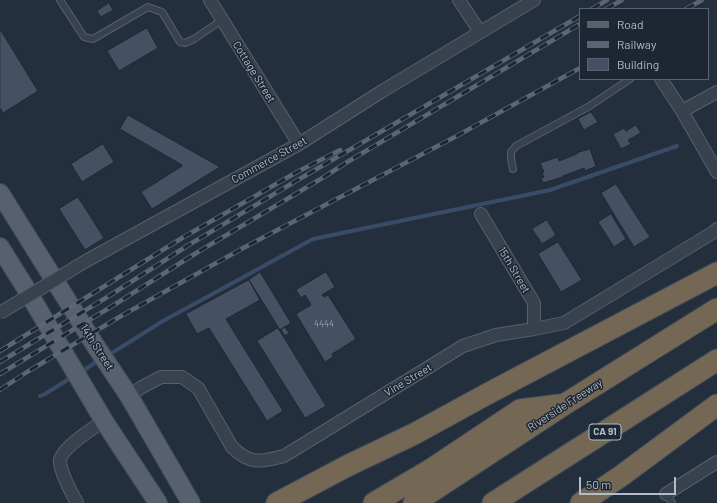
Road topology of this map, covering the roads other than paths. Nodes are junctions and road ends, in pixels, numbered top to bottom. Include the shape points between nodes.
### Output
1 (60, 0) edge
2 (210, 0) edge
3 (458, 0) edge
4 (534, 0) edge
5 (222, 20) junction
6 (480, 32) junction
7 (628, 80) edge
8 (662, 80) edge
9 (717, 92) edge
10 (682, 111) junction
11 (299, 144) junction
12 (513, 169) dead end
13 (717, 172) edge
14 (0, 193) edge
15 (481, 214) dead end
16 (717, 229) edge
17 (0, 247) edge
18 (717, 273) edge
19 (717, 310) edge
20 (0, 312) edge
21 (534, 329) junction
22 (717, 360) edge
23 (129, 396) junction
24 (565, 404) junction
25 (717, 405) edge
26 (104, 421) junction
27 (717, 462) edge
28 (669, 498) edge
29 (583, 502) edge
30 (77, 503) edge
31 (158, 503) edge
32 (191, 503) edge
33 (277, 503) edge
34 (374, 503) edge
35 (414, 503) edge
36 (493, 503) edge

1 - 5 lane via 84,37 93,39 148,6 162,12 180,42 185,43
2 - 5 street, Cottage Street
3 - 6 street
4 - 6 street, Commerce Street
5 - 11 street, Cottage Street
6 - 11 street, Commerce Street
7 - 12 lane via 588,107 516,146 511,152
8 - 10 street
9 - 10 street
10 - 13 street
11 - 20 street, Commerce Street, bridge via 86,261
14 - 23 main road, 14th Street
15 - 21 street, 15th Street via 534,303
16 - 21 street, Vine Street via 564,323
17 - 26 main road
18 - 33 highway via 414,434
19 - 24 highway, Riverside Freeway
21 - 23 street, Vine Street via 496,335 463,346 284,456 265,461 255,461 232,447 198,388 182,377 161,377
22 - 36 highway, CA 91
23 - 32 main road, 14th Street
24 - 34 highway via 520,410 430,470
24 - 35 highway, Riverside Freeway
25 - 29 highway
26 - 30 street via 69,446 60,460 61,469
26 - 31 main road
27 - 28 street

